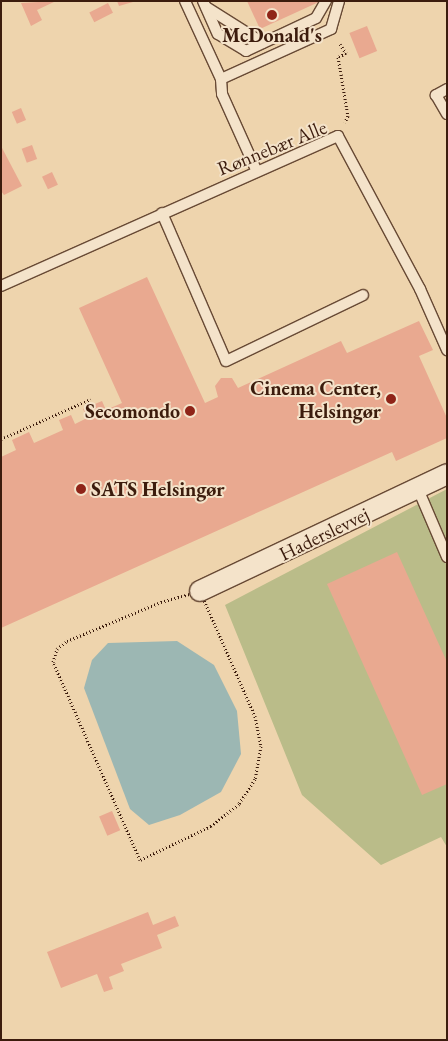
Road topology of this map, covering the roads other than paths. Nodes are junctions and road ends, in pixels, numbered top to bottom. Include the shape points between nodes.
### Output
1 (185, 1) edge
2 (326, 1) edge
3 (339, 1) edge
4 (204, 4) edge
5 (263, 43) junction
6 (221, 79) junction
7 (447, 89) edge
8 (447, 114) edge
9 (257, 172) junction
10 (162, 213) junction
11 (1, 286) edge
12 (363, 295) dead end
13 (447, 350) edge
14 (447, 474) edge
15 (418, 489) junction
16 (447, 557) edge
17 (200, 591) road end

1 - 6 lane
2 - 5 lane via 316,18
3 - 6 lane via 331,29
4 - 5 lane
4 - 5 lane via 218,34 246,51
6 - 9 lane via 222,94
7 - 8 lane via 436,95
9 - 10 lane, Rønnebær Alle
9 - 13 lane, Rønnebær Alle via 338,136 420,289
10 - 11 lane, Rønnebær Alle
10 - 12 lane via 226,361
14 - 15 street, Haderslevvej
15 - 16 lane
15 - 17 street, Haderslevvej

